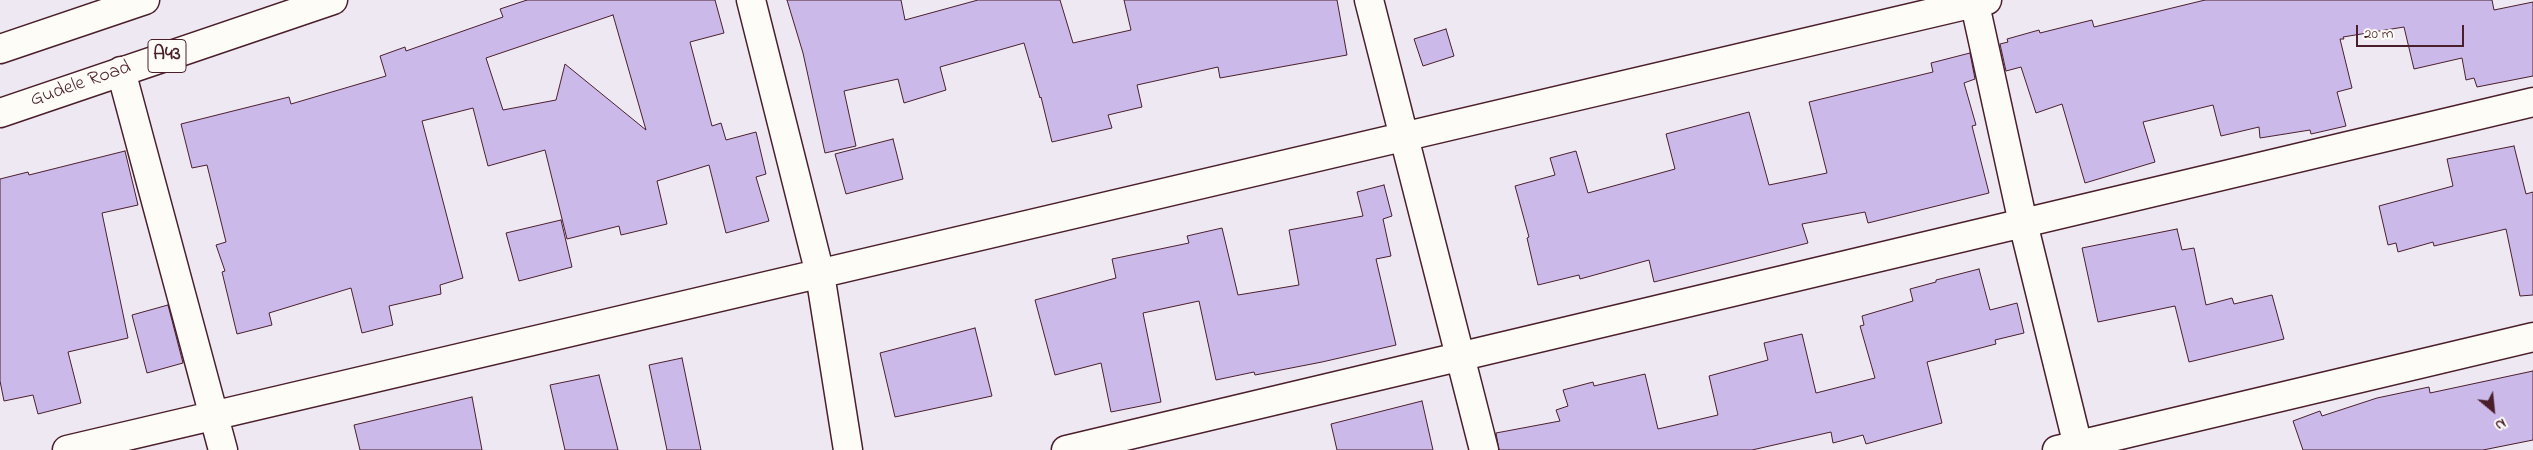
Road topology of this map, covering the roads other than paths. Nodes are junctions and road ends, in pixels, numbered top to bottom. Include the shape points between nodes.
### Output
1 (145, 0) edge
2 (333, 0) edge
3 (751, 0) edge
4 (1369, 0) edge
5 (1978, 1) edge
6 (110, 6) edge
7 (0, 49) edge
8 (120, 71) junction
9 (2533, 102) edge
10 (0, 113) edge
11 (1404, 137) junction
12 (2023, 222) junction
13 (820, 274) junction
14 (2533, 337) edge
15 (1461, 356) junction
16 (216, 415) junction
17 (2071, 448) edge
18 (67, 450) edge
19 (223, 450) edge
20 (848, 450) edge
21 (1066, 450) edge
22 (1484, 450) edge

1 - 6 main road
2 - 8 main road, Gudele Road / A43
3 - 13 main road
4 - 11 main road
5 - 11 main road
5 - 12 main road
6 - 7 main road
8 - 10 main road, Gudele Road / A43
8 - 16 main road
9 - 12 main road
11 - 13 main road
11 - 15 main road
12 - 15 main road
12 - 17 main road
13 - 16 main road
13 - 20 main road
14 - 17 main road
15 - 21 main road
15 - 22 main road
16 - 18 main road
16 - 19 main road

